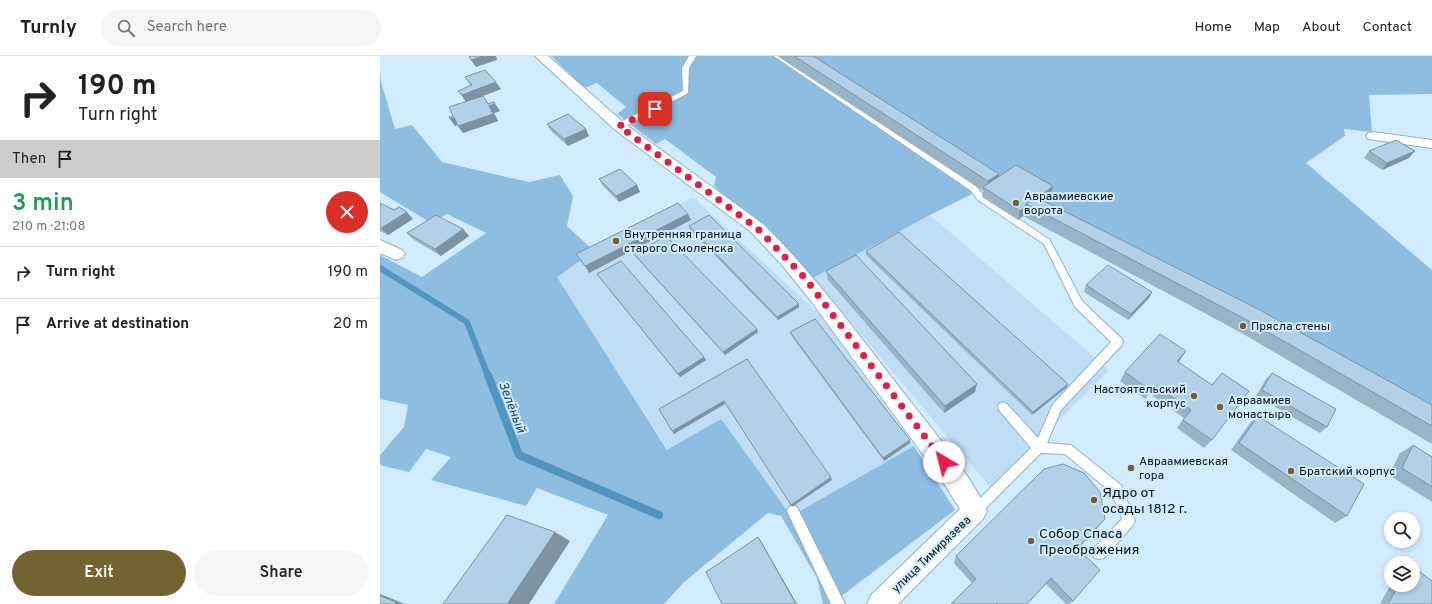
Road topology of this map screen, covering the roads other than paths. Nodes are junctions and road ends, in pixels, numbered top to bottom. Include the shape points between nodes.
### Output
1 (541, 56) edge
2 (693, 56) edge
3 (777, 56) edge
4 (619, 126) junction
5 (1373, 136) dead end
6 (1432, 144) edge
7 (380, 246) edge
8 (396, 254) dead end
9 (1003, 407) dead end
10 (1039, 448) junction
11 (793, 511) edge
12 (975, 511) junction
13 (1099, 553) dead end
14 (838, 604) edge
15 (880, 604) edge

1 - 4 street, улица Тимирязева
2 - 4 lane via 687,60 684,71 686,92
3 - 10 lane via 973,188 981,198 1047,242 1078,304 1118,342 1056,407
4 - 12 street, улица Тимирязева via 757,228 805,278 953,475
5 - 6 street
7 - 8 street
9 - 10 lane
10 - 12 lane
10 - 13 lane via 1067,449 1117,489 1129,521
11 - 14 lane
12 - 15 street, улица Тимирязева

